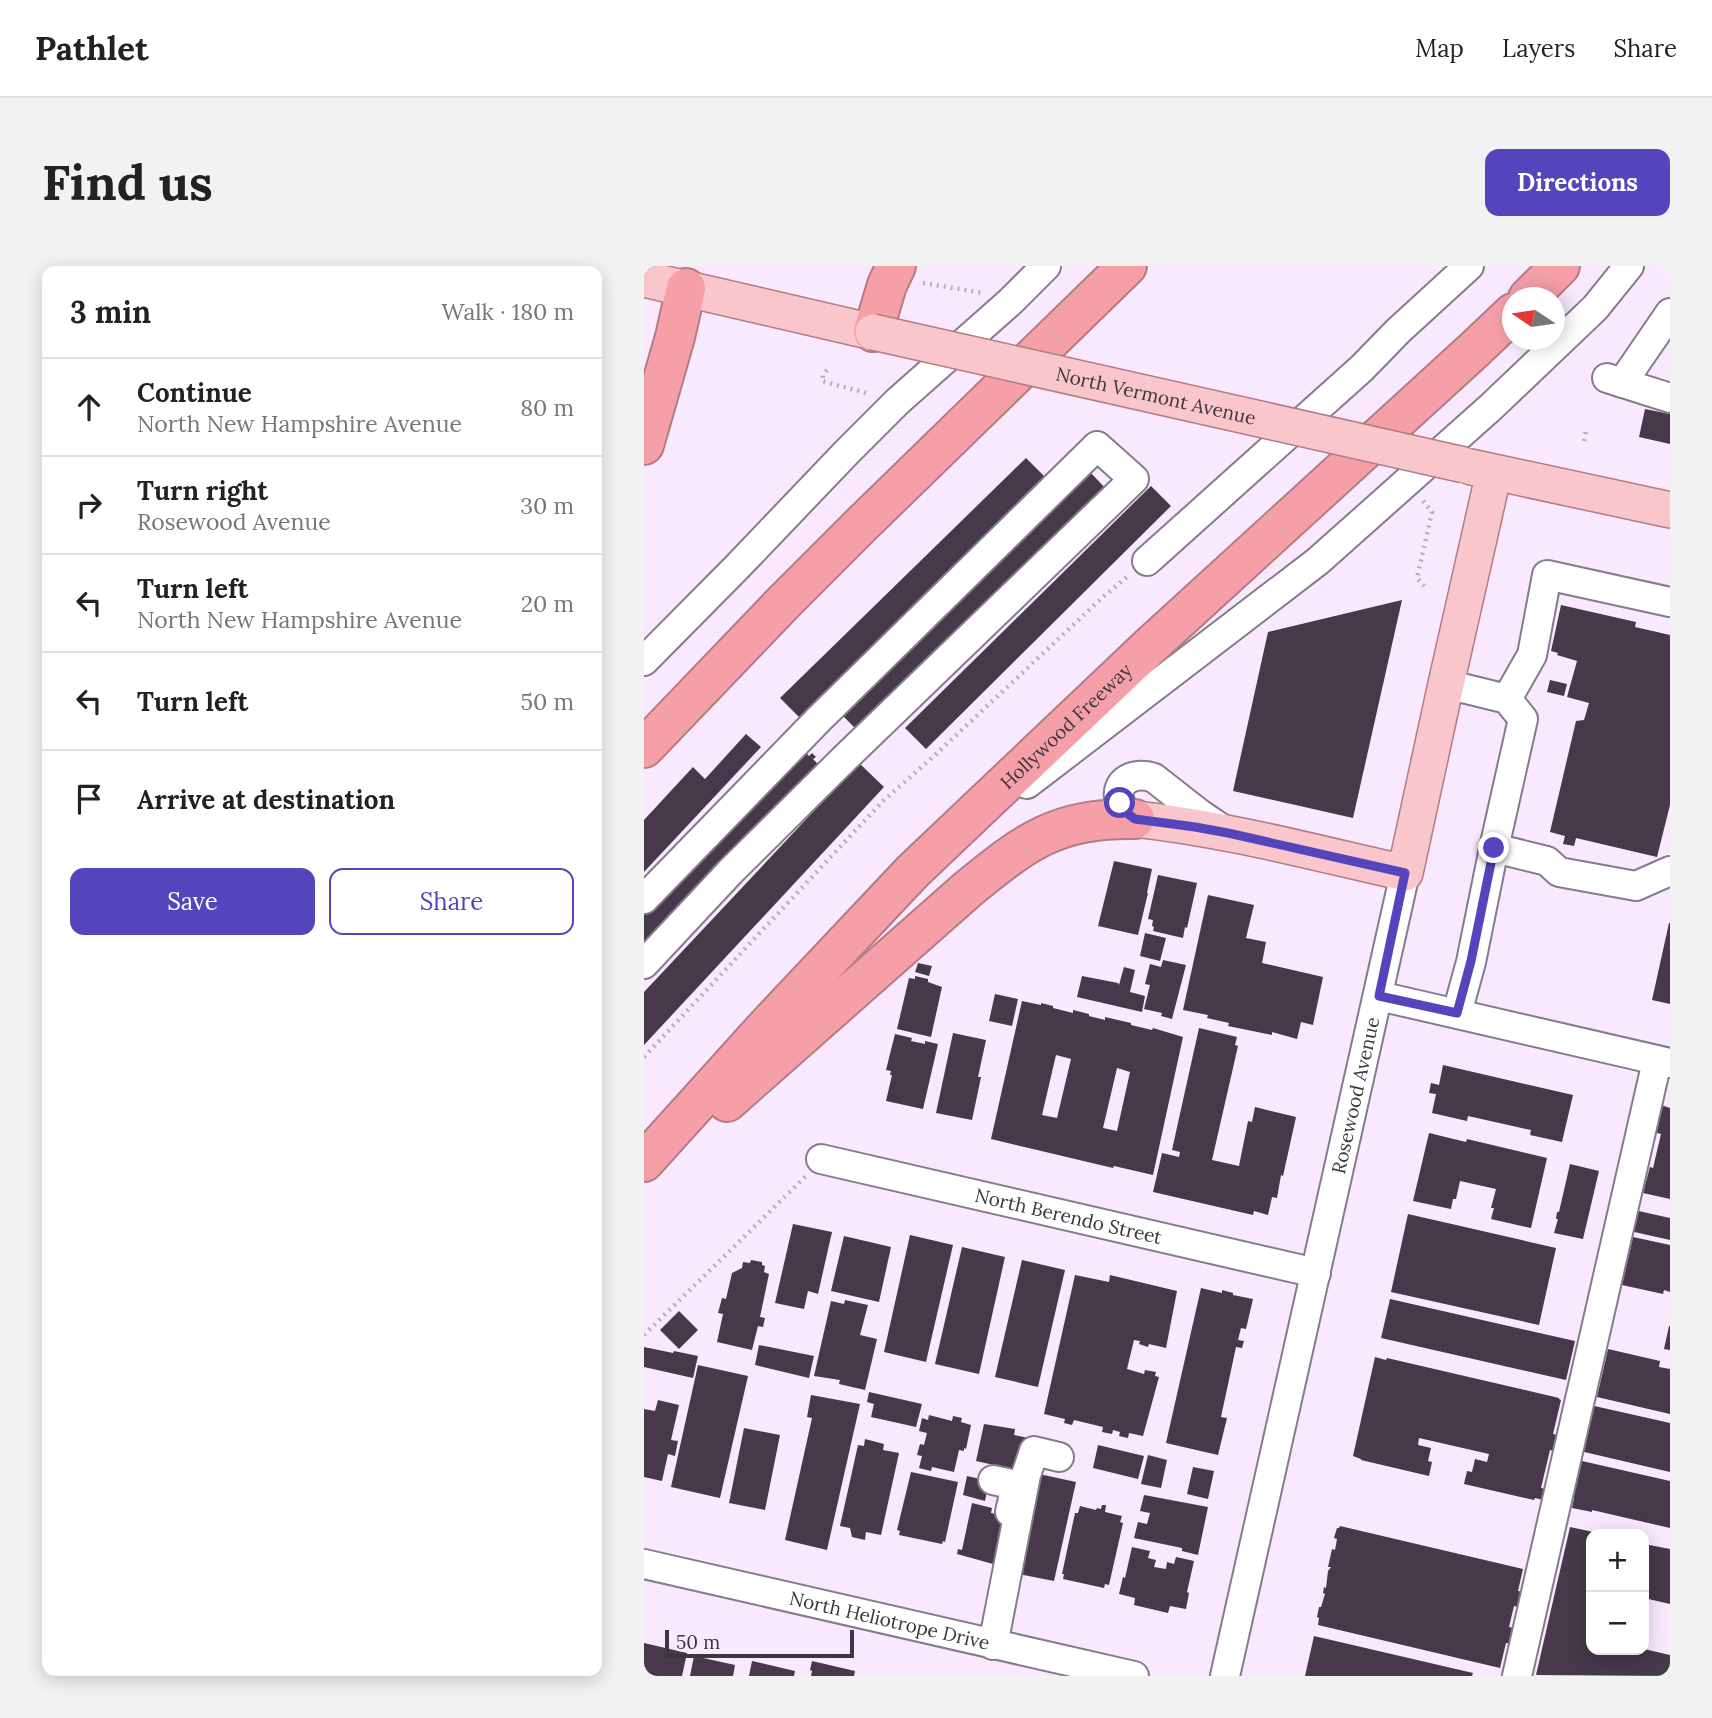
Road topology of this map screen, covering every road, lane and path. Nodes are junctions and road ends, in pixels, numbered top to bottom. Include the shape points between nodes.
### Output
1 (1046, 266) edge
2 (1127, 266) edge
3 (1469, 266) edge
4 (1560, 266) edge
5 (1629, 266) edge
6 (911, 274) edge
7 (644, 279) edge
8 (1539, 287) edge
9 (686, 288) junction
10 (991, 294) dead end
11 (1670, 313) edge
12 (1502, 323) edge
13 (873, 332) junction
14 (827, 370) dead end
15 (866, 392) dead end
16 (1670, 398) edge
17 (1586, 431) dead end
18 (1584, 441) dead end
19 (644, 445) edge
20 (1494, 472) junction
21 (1670, 510) edge
22 (1432, 512) dead end
23 (1147, 561) joint
24 (1424, 586) dead end
25 (1670, 603) edge
26 (644, 661) edge
27 (1446, 684) junction
28 (1507, 699) junction
29 (644, 748) edge
30 (1135, 819) junction
31 (1228, 833) junction
32 (1494, 848) junction
33 (913, 871) junction
34 (1670, 871) edge
35 (1405, 873) junction
36 (644, 899) edge
37 (644, 964) edge
38 (1379, 996) junction
39 (1457, 1013) junction
40 (644, 1057) edge
41 (1663, 1062) edge
42 (821, 1159) joint
43 (644, 1162) edge
44 (644, 1176) edge
45 (1317, 1273) junction
46 (644, 1335) edge
47 (1059, 1457) dead end
48 (993, 1480) dead end
49 (644, 1564) edge
50 (987, 1643) junction
51 (1038, 1665) edge
52 (1135, 1676) edge
53 (1225, 1676) edge
54 (1517, 1676) edge

1 - 26 street via 898,401
2 - 29 highway via 861,525
3 - 23 street via 1362,369
4 - 8 highway
5 - 33 street via 1595,309 1318,561
6 - 10 path
6 - 13 highway via 887,285
7 - 9 main road, North Vermont Avenue
9 - 13 main road, North Vermont Avenue
9 - 19 highway
11 - 16 street via 1615,381
12 - 33 highway, Hollywood Freeway via 1129,665
13 - 20 main road, North Vermont Avenue, bridge
14 - 15 path via 822,381
17 - 18 path
20 - 21 main road, North Vermont Avenue
20 - 27 main road, Rosewood Avenue
22 - 24 path via 1417,578
23 - 40 path via 883,801
25 - 28 street via 1547,575 1532,655
27 - 28 street
27 - 35 main road, Rosewood Avenue
28 - 32 street via 1523,719
30 - 31 main road
30 - 31 street via 1124,811 1118,794 1127,778 1144,774
30 - 44 highway via 1095,820 1055,830 1003,861
31 - 35 main road
32 - 34 street via 1547,861 1559,872 1636,886
32 - 39 street
33 - 43 highway, Hollywood Freeway
35 - 38 street, Rosewood Avenue
36 - 37 street via 818,720 1097,446 1134,479 835,767
38 - 39 street
38 - 45 street, Rosewood Avenue
39 - 41 street
41 - 54 street
42 - 45 street, North Berendo Street
42 - 46 path
45 - 53 street, Rosewood Avenue
47 - 50 street via 1034,1451
48 - 50 street via 1016,1485
49 - 50 street, North Heliotrope Drive
50 - 51 street, North Heliotrope Drive
51 - 52 street, North Heliotrope Drive

